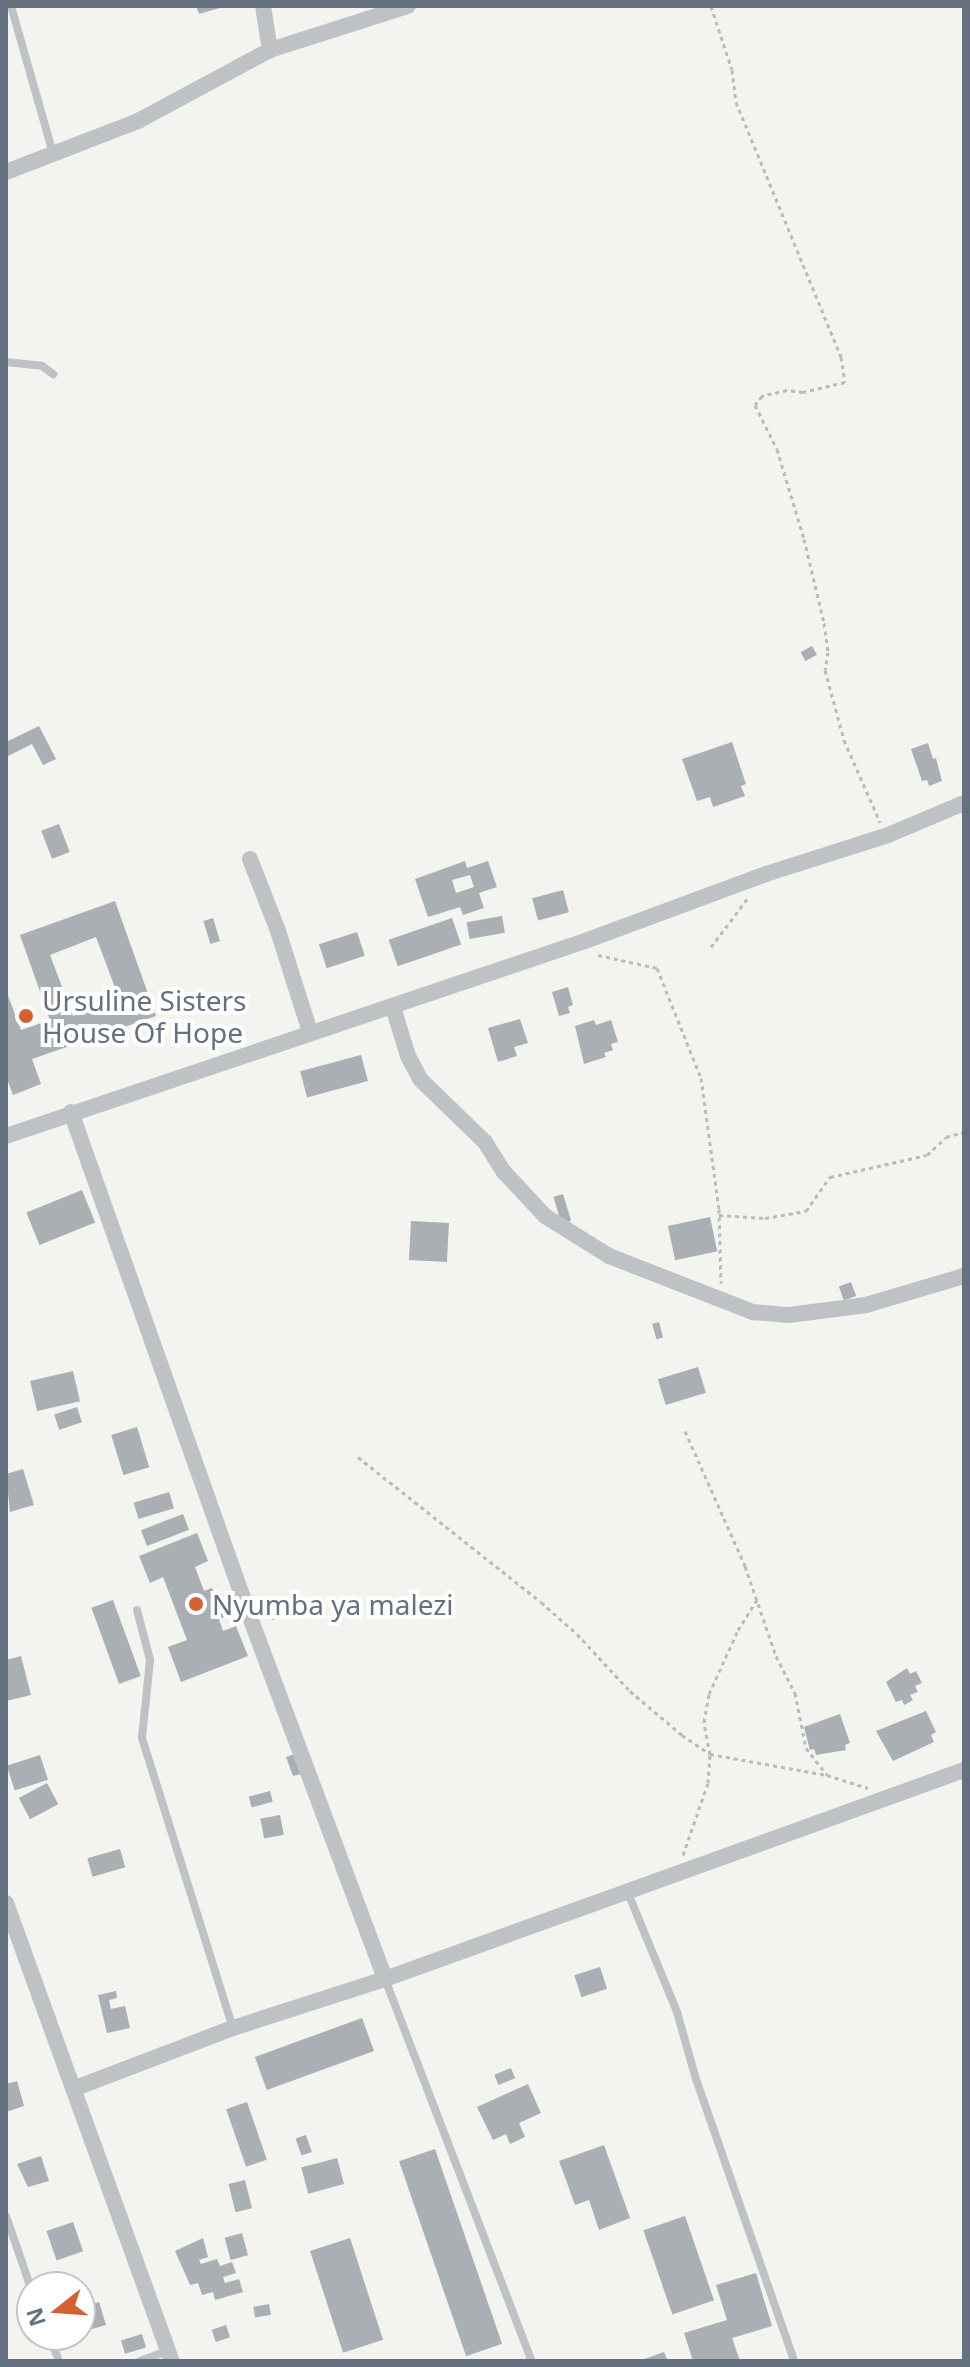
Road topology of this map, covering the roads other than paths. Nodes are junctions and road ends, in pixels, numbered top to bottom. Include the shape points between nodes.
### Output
1 (11, 6) edge
2 (263, 6) edge
3 (408, 6) edge
4 (270, 50) junction
5 (53, 154) junction
6 (6, 172) edge
7 (6, 362) edge
8 (53, 374) dead end
9 (964, 803) edge
10 (250, 859) dead end
11 (393, 1007) junction
12 (310, 1032) junction
13 (71, 1112) junction
14 (6, 1136) edge
15 (964, 1276) edge
16 (137, 1610) dead end
17 (964, 1770) edge
18 (628, 1893) junction
19 (6, 1903) edge
20 (385, 1979) junction
21 (233, 2028) junction
22 (73, 2089) junction
23 (6, 2216) edge
24 (25, 2271) edge
25 (170, 2356) edge
26 (140, 2361) edge
27 (532, 2361) edge
28 (794, 2361) edge

1 - 5 lane
2 - 4 street
3 - 4 street
4 - 5 street via 138,121
5 - 6 street
7 - 8 lane via 42,366
9 - 11 street via 888,835
10 - 12 street
11 - 12 street
11 - 15 street via 421,1080 485,1142 504,1172 545,1216 609,1256 753,1312 789,1315 866,1305
12 - 13 street
13 - 14 street
13 - 20 street
16 - 21 lane via 150,1660 142,1738
17 - 18 street
18 - 20 street
18 - 28 lane via 677,2012
19 - 22 street
20 - 21 street
20 - 27 lane
21 - 22 street
22 - 25 street
23 - 24 lane
25 - 26 lane

